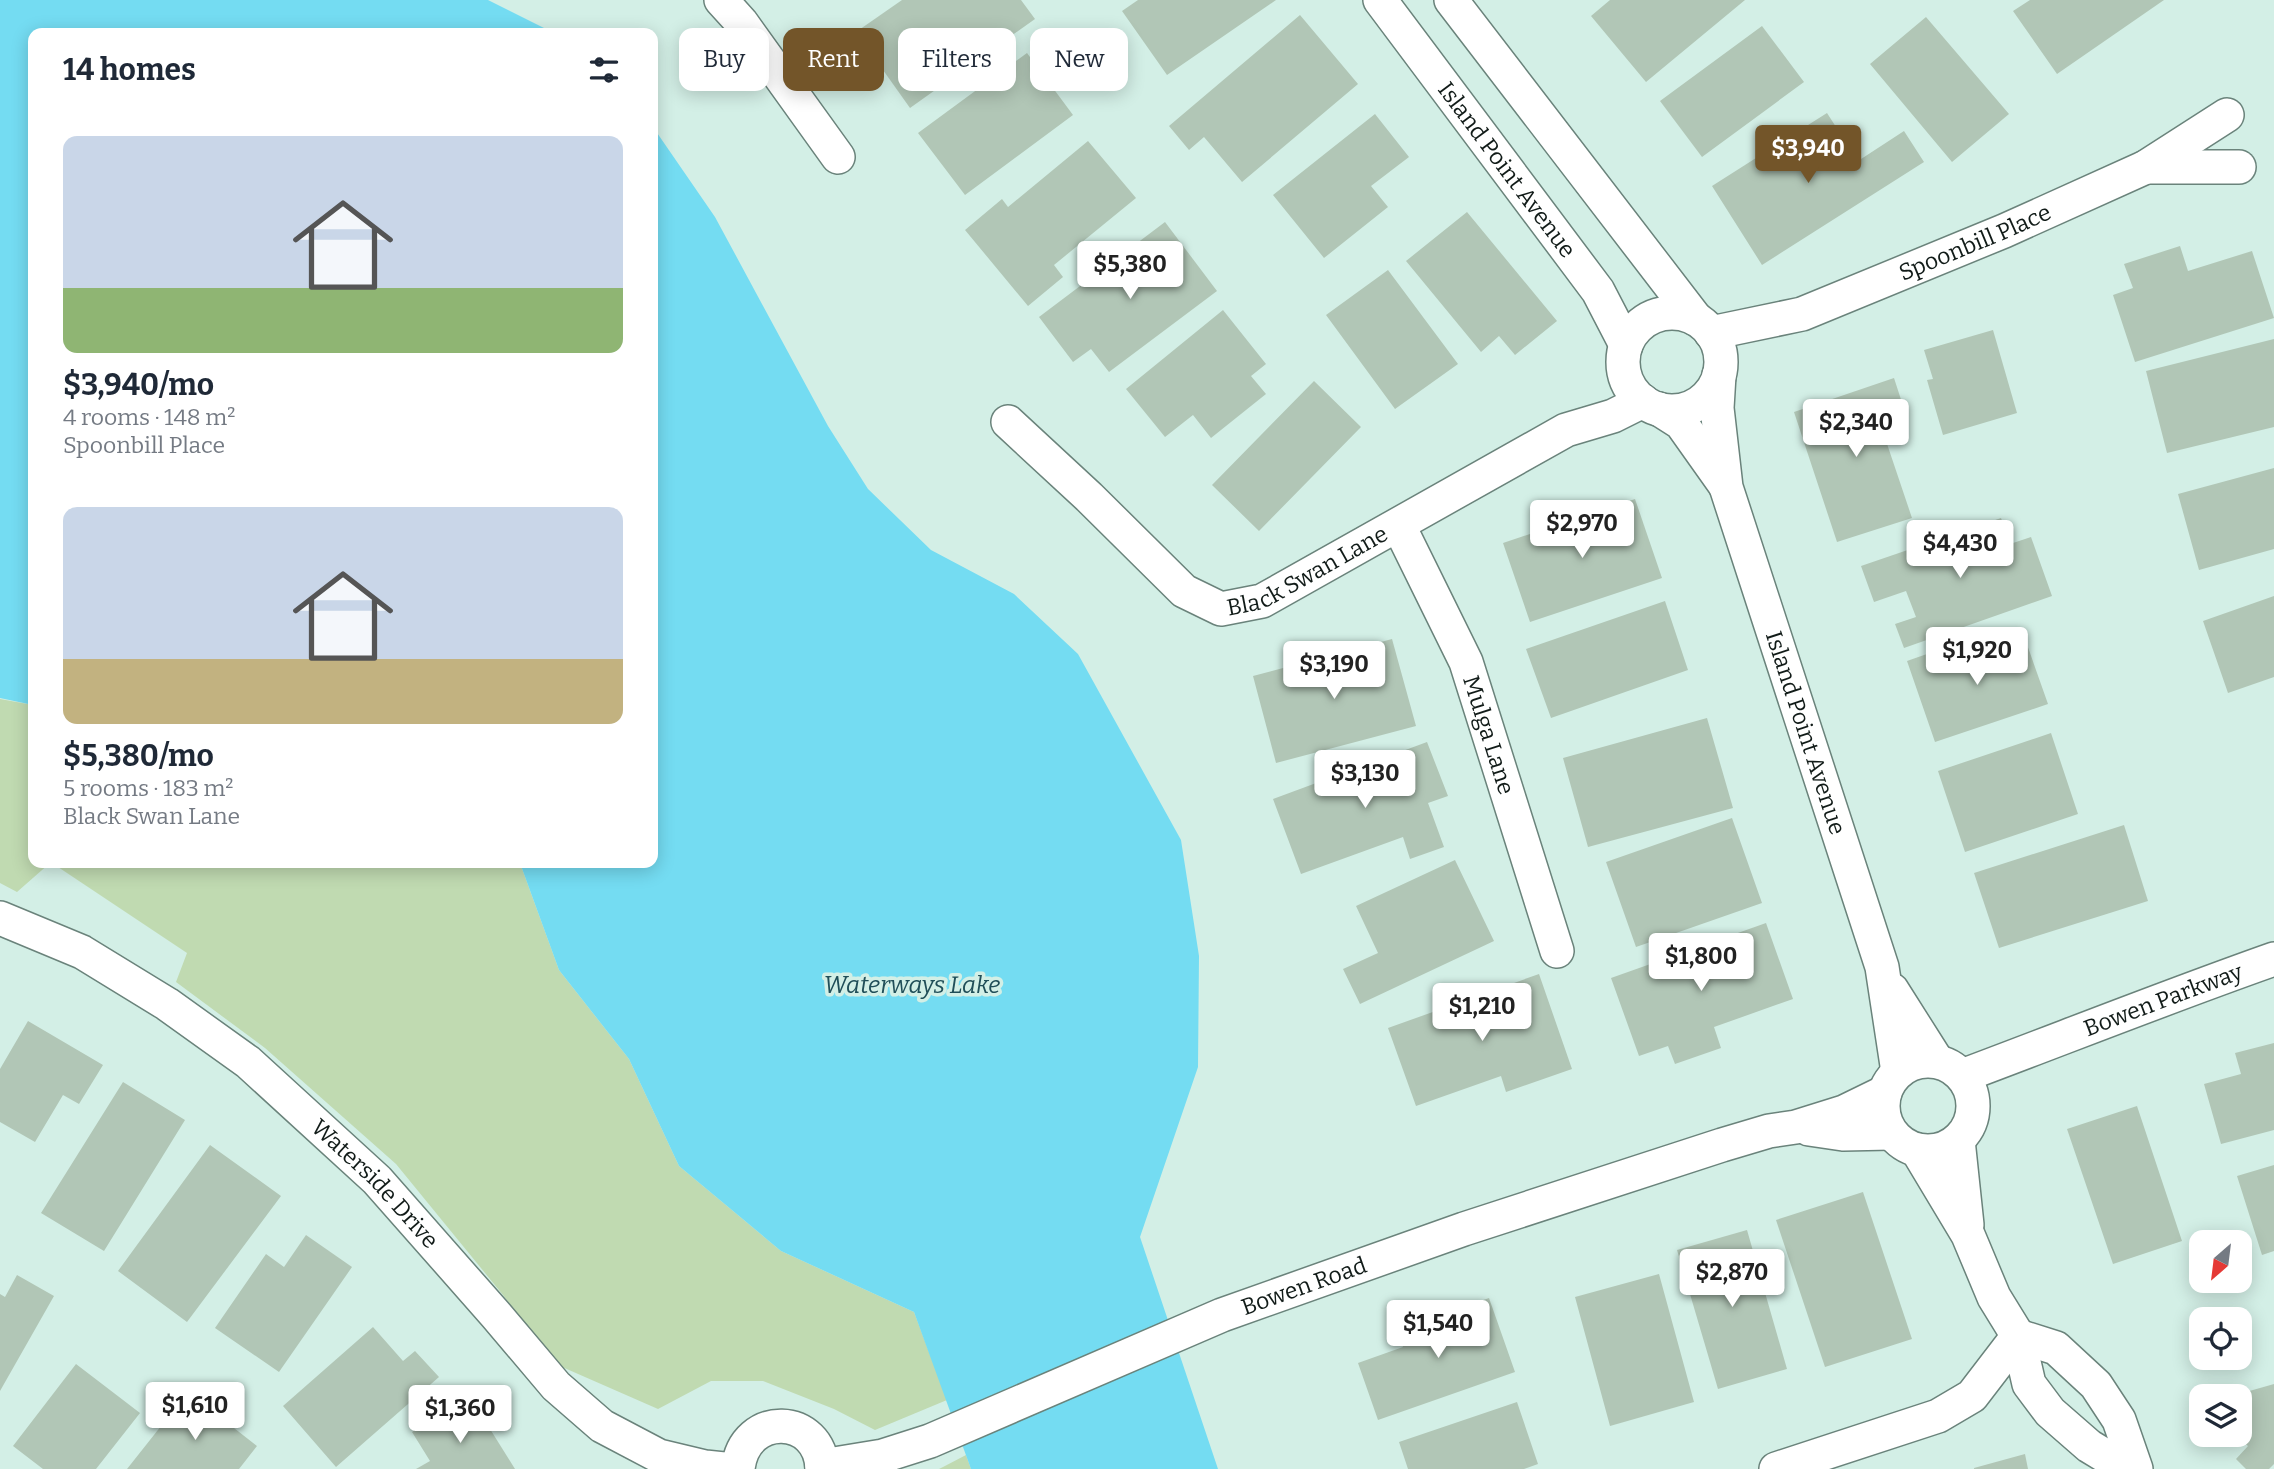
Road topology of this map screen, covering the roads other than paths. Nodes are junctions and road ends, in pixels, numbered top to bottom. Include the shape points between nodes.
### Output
1 (721, 0) edge
2 (1380, 0) edge
3 (1451, 0) edge
4 (2227, 115) dead end
5 (838, 157) dead end
6 (2146, 167) junction
7 (2239, 167) dead end
8 (1802, 314) junction
9 (1704, 326) junction
10 (1720, 370) junction
11 (1638, 383) junction
12 (1008, 422) dead end
13 (1726, 487) junction
14 (1399, 526) junction
15 (0, 918) edge
16 (1556, 951) dead end
17 (2274, 959) edge
18 (1885, 979) junction
19 (1958, 1081) junction
20 (1891, 1082) junction
21 (1796, 1127) junction
22 (1958, 1140) junction
23 (1904, 1141) junction
24 (1968, 1235) junction
25 (2018, 1336) junction
26 (822, 1468) edge
27 (724, 1469) edge
28 (737, 1469) edge
29 (1776, 1469) edge
30 (2127, 1469) edge
31 (2136, 1469) edge

1 - 5 street
2 - 11 street, Island Point Avenue via 1598,291
3 - 9 street
4 - 6 street, Spoonbill Place
6 - 7 street, Spoonbill Place
6 - 8 street, Spoonbill Place
8 - 9 street, Spoonbill Place
8 - 10 street, Spoonbill Place
9 - 10 street via 1717,343
9 - 11 street via 1679,314 1663,314 1634,331
10 - 11 street via 1714,387 1696,404 1671,411
10 - 13 street, Island Point Avenue via 1717,408
11 - 13 street, Island Point Avenue via 1681,423
11 - 14 street, Black Swan Lane
12 - 14 street, Black Swan Lane via 1184,591 1221,609 1262,601
13 - 18 street, Island Point Avenue
14 - 16 street, Mulga Lane via 1466,662
15 - 27 street, Waterside Drive via 82,952 167,1004 248,1062 377,1180 556,1386 602,1426 659,1456
17 - 19 street, Bowen Parkway via 2173,994
18 - 19 street, Island Point Avenue
18 - 20 street, Island Point Avenue
19 - 20 street via 1923,1060 1909,1064
19 - 22 street via 1967,1131
20 - 21 street, Bowen Road via 1844,1112
20 - 23 street via 1882,1105 1885,1120
21 - 23 street, Bowen Road
21 - 26 street, Bowen Road via 1722,1145 1528,1208 1222,1315 930,1441
22 - 23 street via 1932,1151
22 - 24 street
23 - 24 street
24 - 25 street via 1994,1297
25 - 29 street via 1972,1396 1938,1416
25 - 30 street via 2029,1384 2050,1412 2089,1446
25 - 31 street via 2056,1348 2096,1385 2119,1420
26 - 28 street via 811,1439 785,1426 757,1432 742,1449

